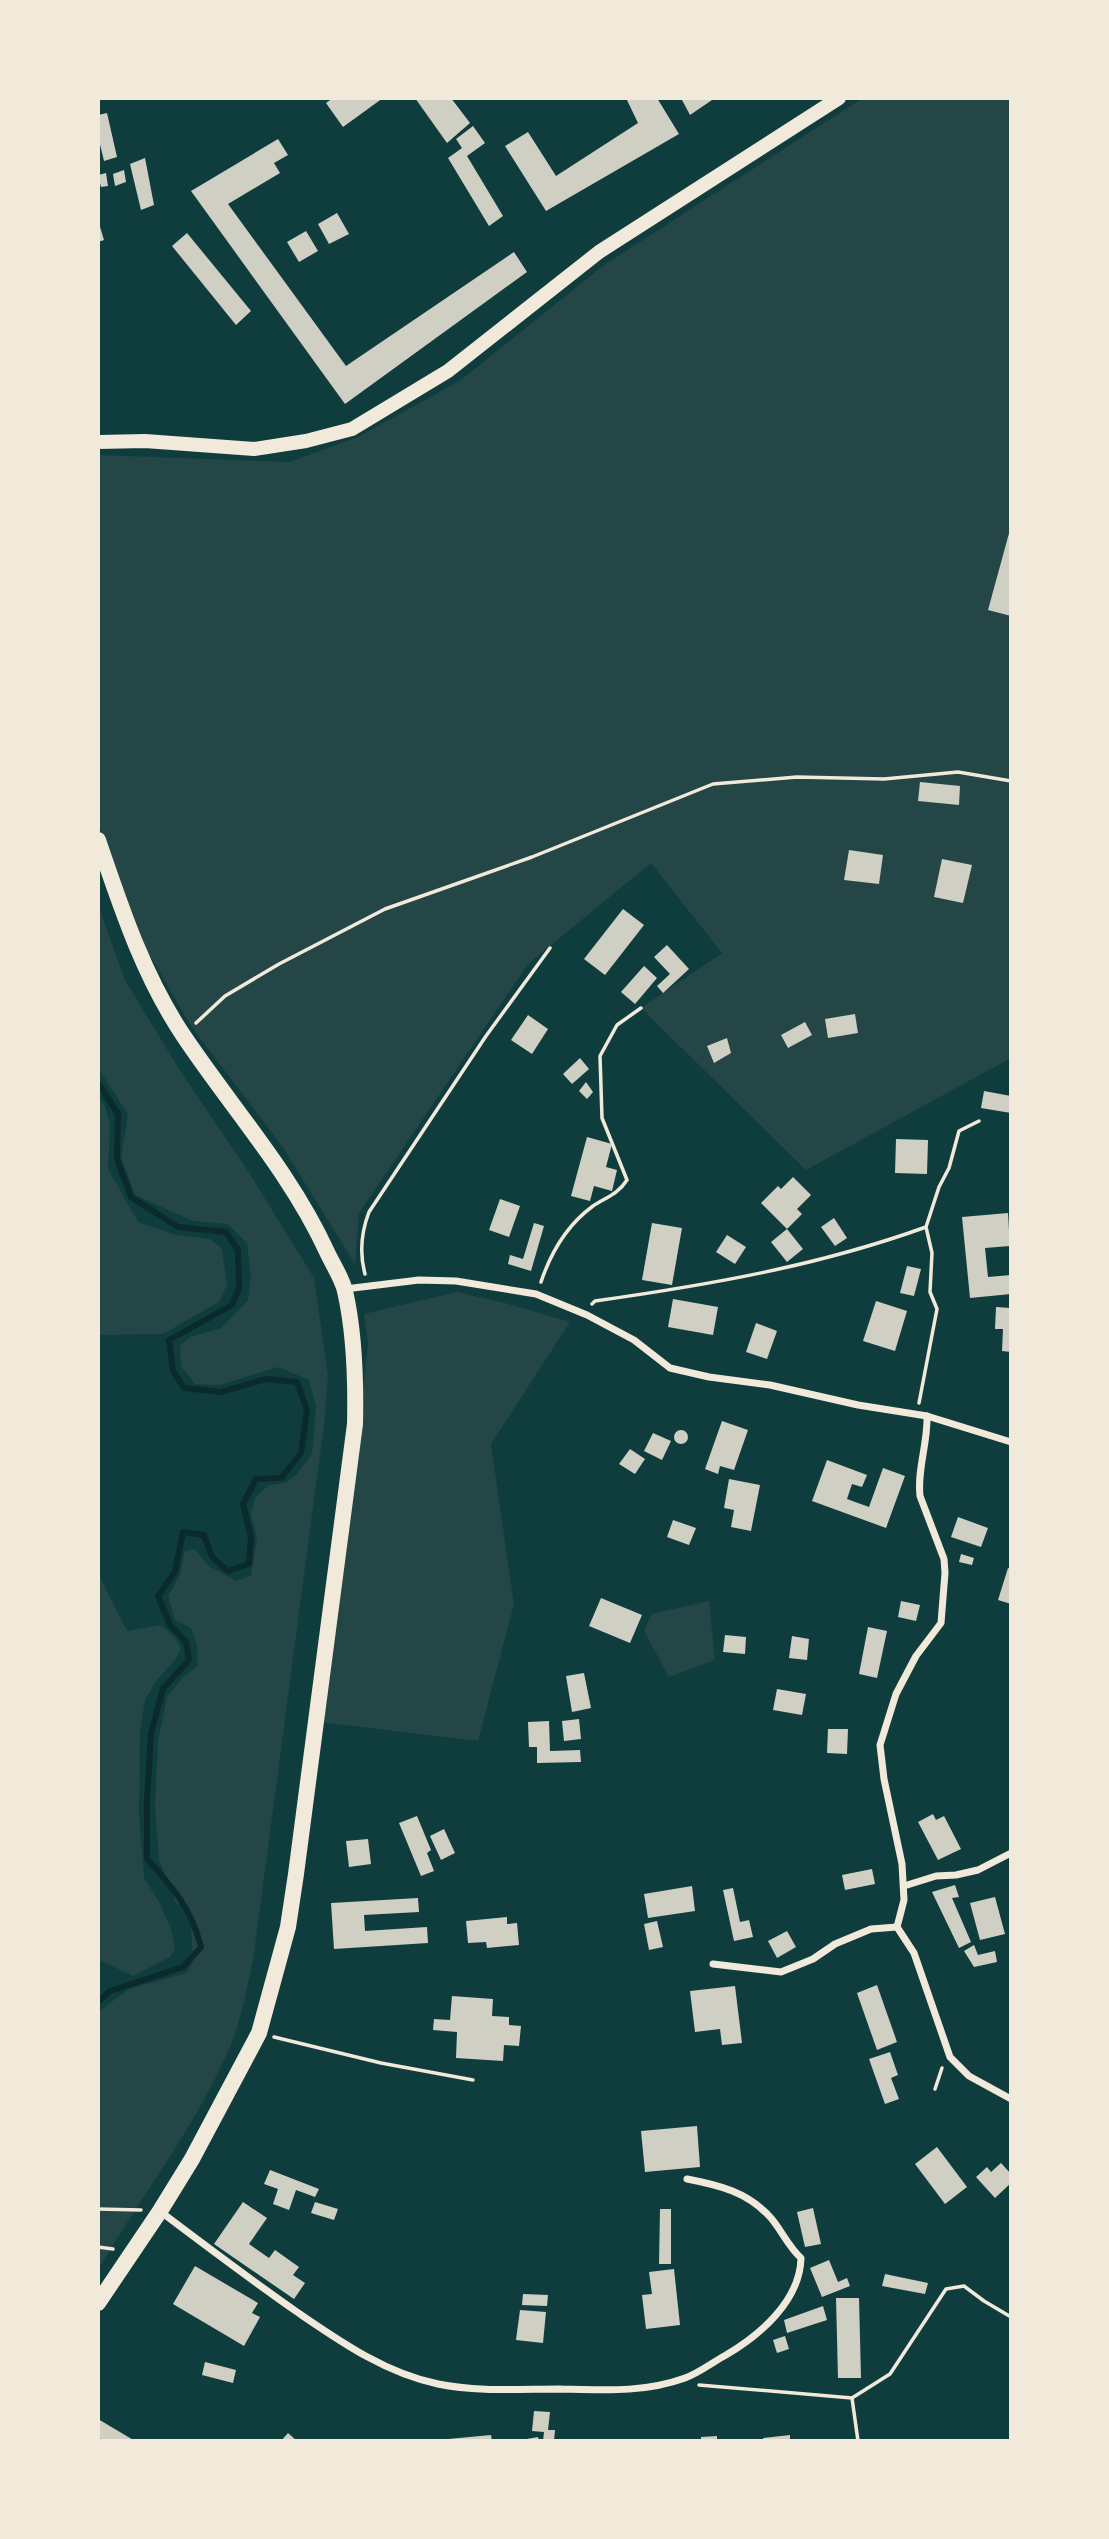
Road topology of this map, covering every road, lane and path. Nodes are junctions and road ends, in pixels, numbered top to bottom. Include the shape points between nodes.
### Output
1 (839, 98) edge
2 (98, 442) edge
3 (1011, 781) edge
4 (98, 840) edge
5 (550, 948) dead end
6 (641, 1008) dead end
7 (181, 1033) junction
8 (979, 1121) dead end
9 (926, 1227) junction
10 (368, 1286) junction
11 (344, 1289) junction
12 (536, 1294) junction
13 (587, 1315) junction
14 (927, 1416) junction
15 (1011, 1442) edge
16 (1011, 1853) edge
17 (904, 1886) junction
18 (897, 1927) junction
19 (713, 1964) dead end
20 (258, 2034) junction
21 (947, 2052) junction
22 (472, 2080) dead end
23 (936, 2090) dead end
24 (1011, 2099) edge
25 (687, 2179) dead end
26 (98, 2209) edge
27 (160, 2211) junction
28 (98, 2303) edge
29 (1011, 2317) edge
30 (688, 2377) junction
31 (852, 2398) junction
32 (858, 2441) edge

1 - 2 main road via 599,252 448,371 352,429 306,442 254,449
3 - 7 path via 958,772 884,779 797,777 713,785 385,909 225,996
4 - 7 highway via 151,979
5 - 10 path via 369,1212 360,1256
6 - 12 path via 617,1025 600,1056 602,1118 627,1180 620,1191 593,1207 565,1233
7 - 11 highway via 316,1228
8 - 9 path via 959,1131
9 - 13 path via 783,1270 595,1301
9 - 14 path via 932,1253 930,1292 937,1308 919,1407
10 - 11 street
10 - 12 street via 456,1281
11 - 20 highway via 356,1371 355,1424 288,1927
12 - 13 street
13 - 14 street via 634,1340 670,1368
14 - 15 street
14 - 17 street via 918,1485 945,1565 942,1623 896,1694 880,1745
16 - 17 street via 978,1870
17 - 18 street
18 - 19 street via 871,1929 781,1972
18 - 21 street via 914,1953
20 - 22 path
20 - 27 highway
21 - 23 path
21 - 24 street via 969,2076
25 - 30 street via 746,2196 771,2218 801,2258 792,2291 762,2330
26 - 27 path
27 - 28 highway
27 - 30 street via 345,2346 436,2384 623,2390
29 - 31 path via 964,2286 946,2288 890,2374
30 - 31 path via 701,2386
31 - 32 path

